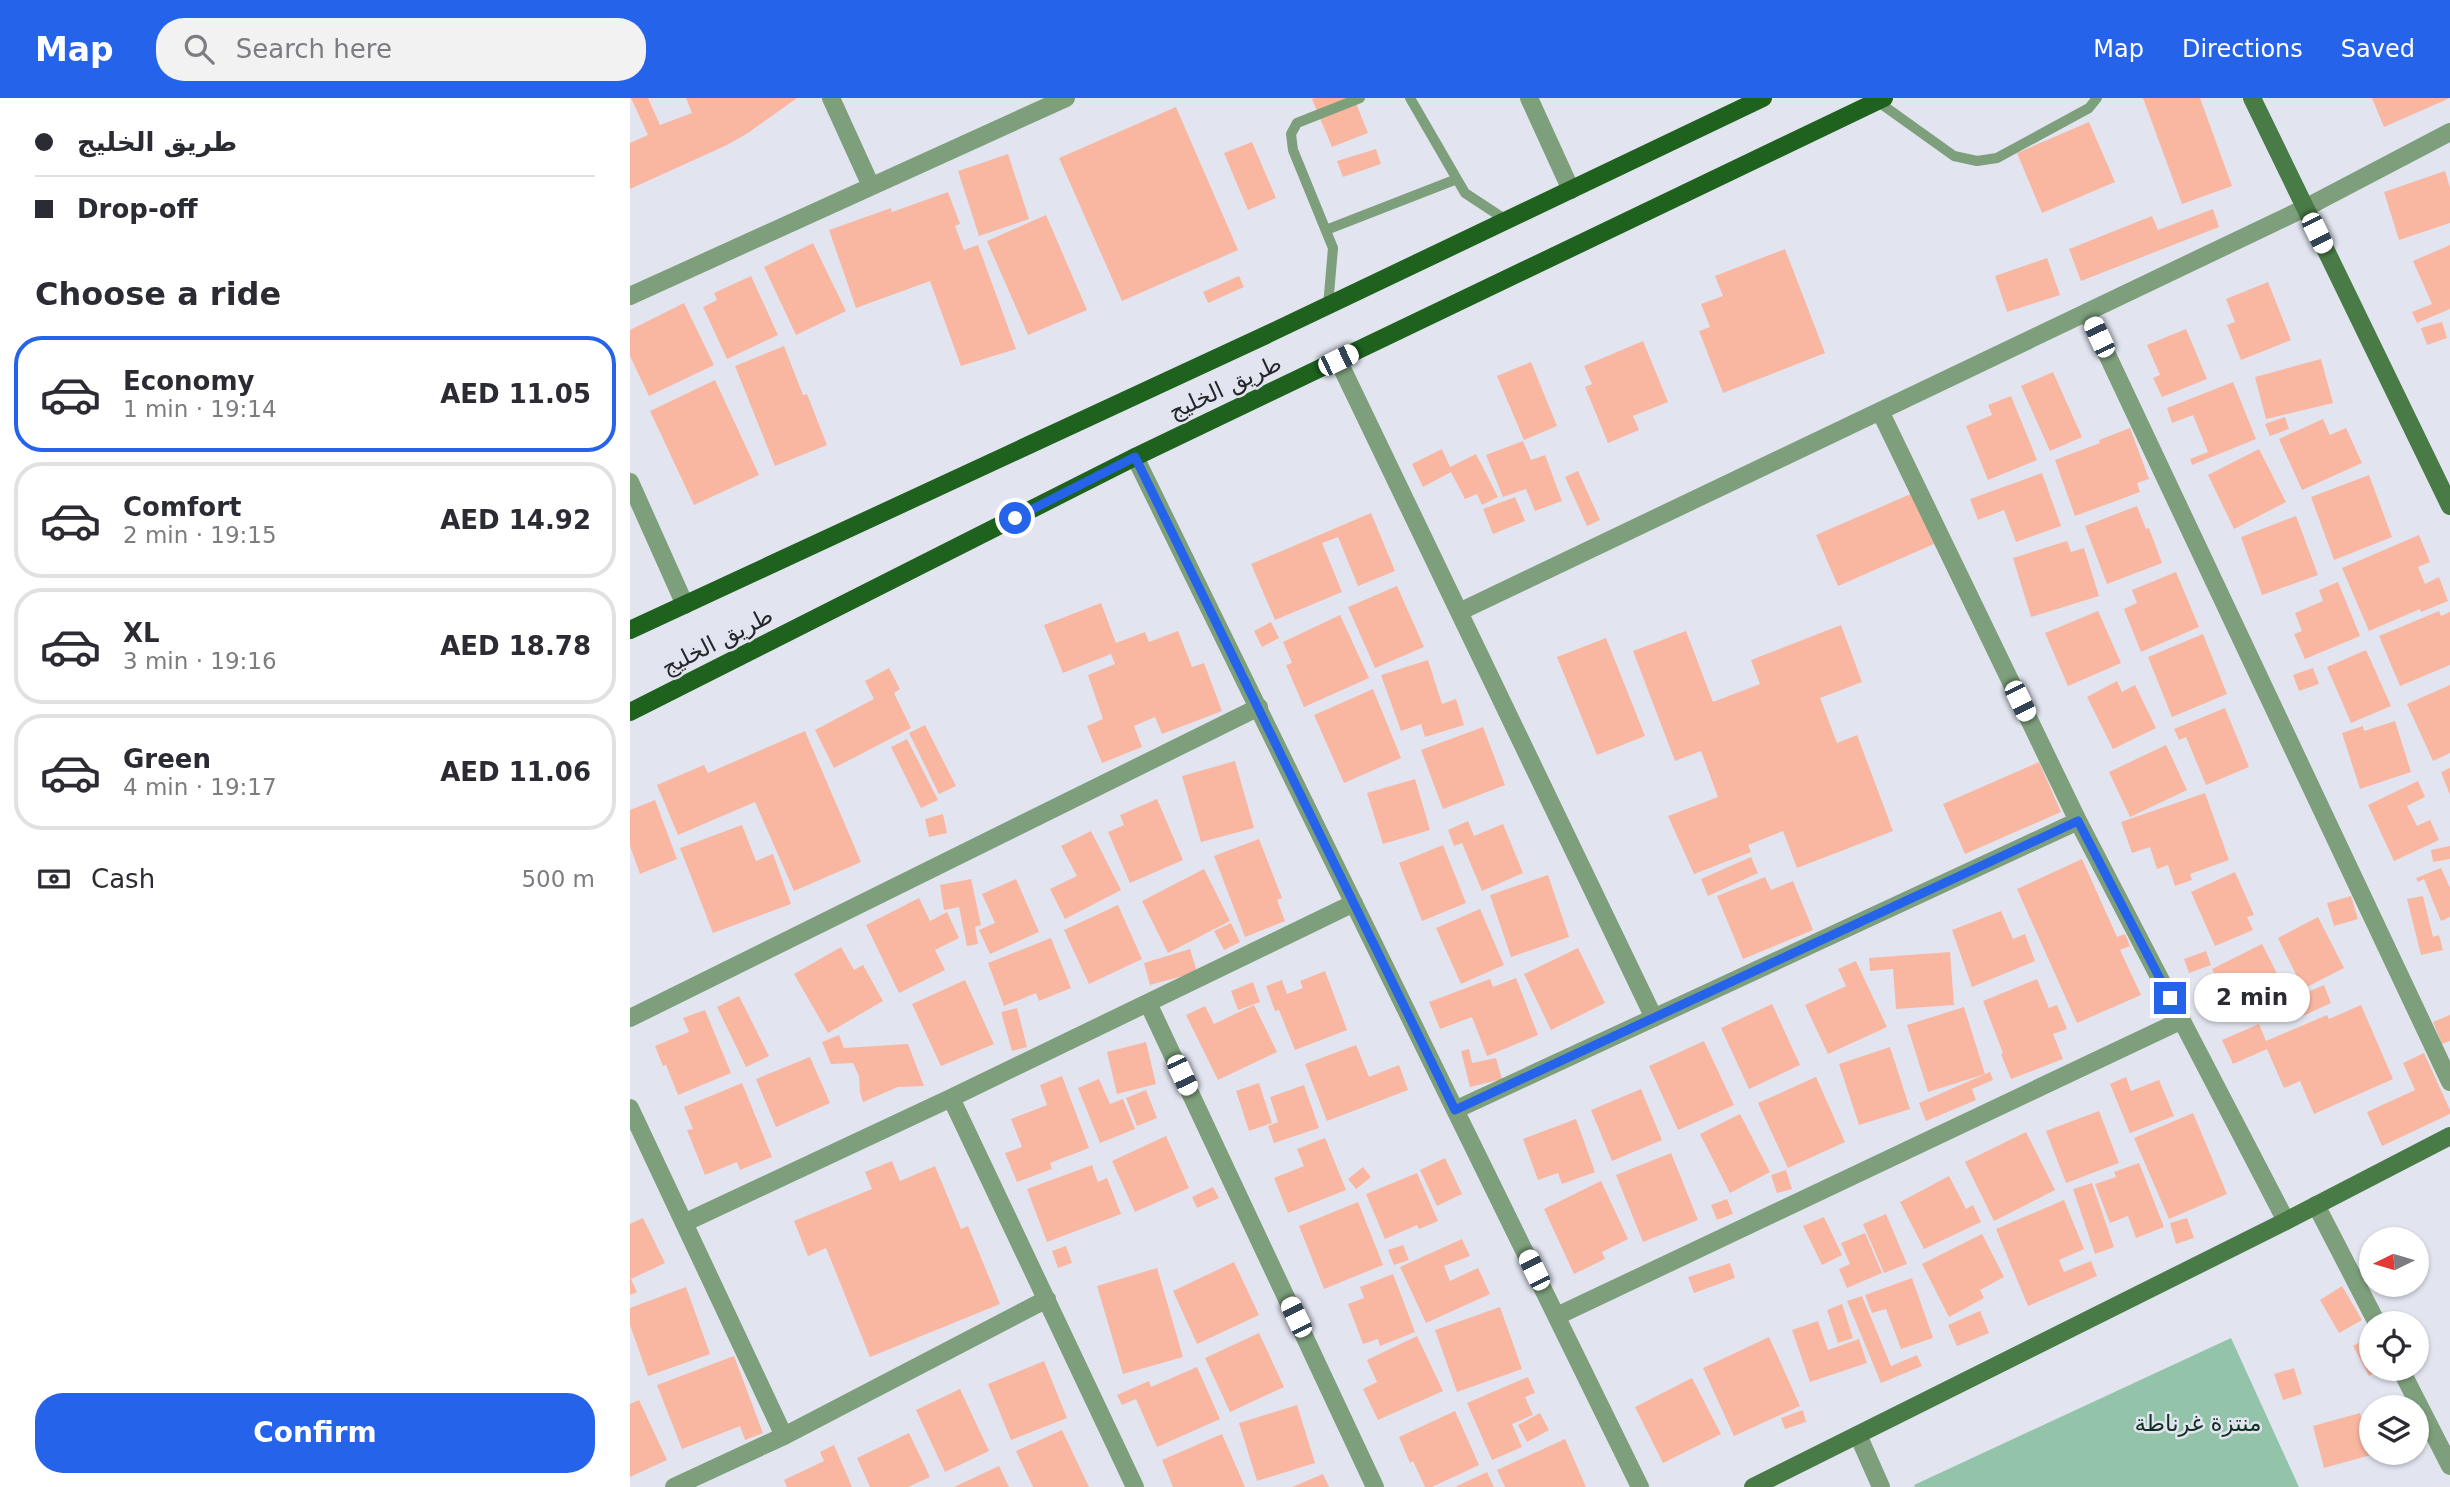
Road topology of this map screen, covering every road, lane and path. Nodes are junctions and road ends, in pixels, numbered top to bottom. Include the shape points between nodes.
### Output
1 (831, 98) edge
2 (1066, 98) edge
3 (1360, 98) edge
4 (1410, 98) edge
5 (1529, 98) edge
6 (1763, 98) edge
7 (2097, 98) edge
8 (2252, 98) edge
9 (1880, 100) edge
10 (2450, 132) edge
11 (1457, 179) junction
12 (871, 186) junction
13 (1571, 190) junction
14 (2305, 208) junction
15 (1506, 220) junction
16 (1326, 230) junction
17 (630, 296) edge
18 (1328, 306) junction
19 (2087, 312) junction
20 (1338, 360) junction
21 (1880, 411) junction
22 (1135, 457) junction
23 (630, 482) edge
24 (2450, 506) edge
25 (685, 605) junction
26 (1459, 612) junction
27 (630, 630) edge
28 (1259, 708) junction
29 (630, 712) edge
30 (2078, 821) junction
31 (1354, 903) junction
32 (1147, 1003) junction
33 (630, 1018) edge
34 (1654, 1018) junction
35 (2182, 1020) junction
36 (2450, 1082) edge
37 (951, 1098) junction
38 (630, 1108) edge
39 (1455, 1110) junction
40 (2450, 1136) edge
41 (2316, 1206) junction
42 (2286, 1221) junction
43 (684, 1223) junction
44 (1047, 1299) junction
45 (2371, 1311) edge
46 (1556, 1316) junction
47 (2407, 1381) edge
48 (1858, 1435) junction
49 (784, 1436) junction
50 (2450, 1466) edge
51 (674, 1487) edge
52 (1136, 1487) edge
53 (1375, 1487) edge
54 (1640, 1487) edge
55 (1753, 1487) edge
56 (1881, 1487) edge

1 - 12 street
2 - 12 street
3 - 16 lane via 1297,123 1290,134
4 - 11 lane
5 - 13 street
6 - 13 main road, طريق الخليج
7 - 9 lane via 2088,108 1997,158 1977,161 1954,156
8 - 14 street
9 - 20 main road, طريق الخليج
10 - 14 street
11 - 15 lane via 1465,193
11 - 16 lane
12 - 17 street
13 - 15 main road, طريق الخليج
14 - 19 street
14 - 24 street
15 - 18 main road, طريق الخليج
16 - 18 lane via 1333,248
18 - 25 main road, طريق الخليج
19 - 21 street
19 - 36 street
20 - 22 main road, طريق الخليج
20 - 26 street
21 - 26 street
21 - 30 street
22 - 28 street
22 - 29 main road, طريق الخليج
23 - 25 street
25 - 27 main road, طريق الخليج
26 - 34 street
28 - 31 street
28 - 33 street
30 - 34 street
30 - 35 street
31 - 32 street
31 - 39 street
32 - 37 street
32 - 53 street
34 - 39 street
35 - 42 street
35 - 46 street
37 - 43 street
37 - 44 street
38 - 43 street
39 - 46 street
40 - 41 street
41 - 42 street
41 - 45 street
42 - 48 street
43 - 49 street
44 - 49 street
44 - 52 street
46 - 54 street
47 - 50 street
48 - 55 street
48 - 56 street
49 - 51 street

